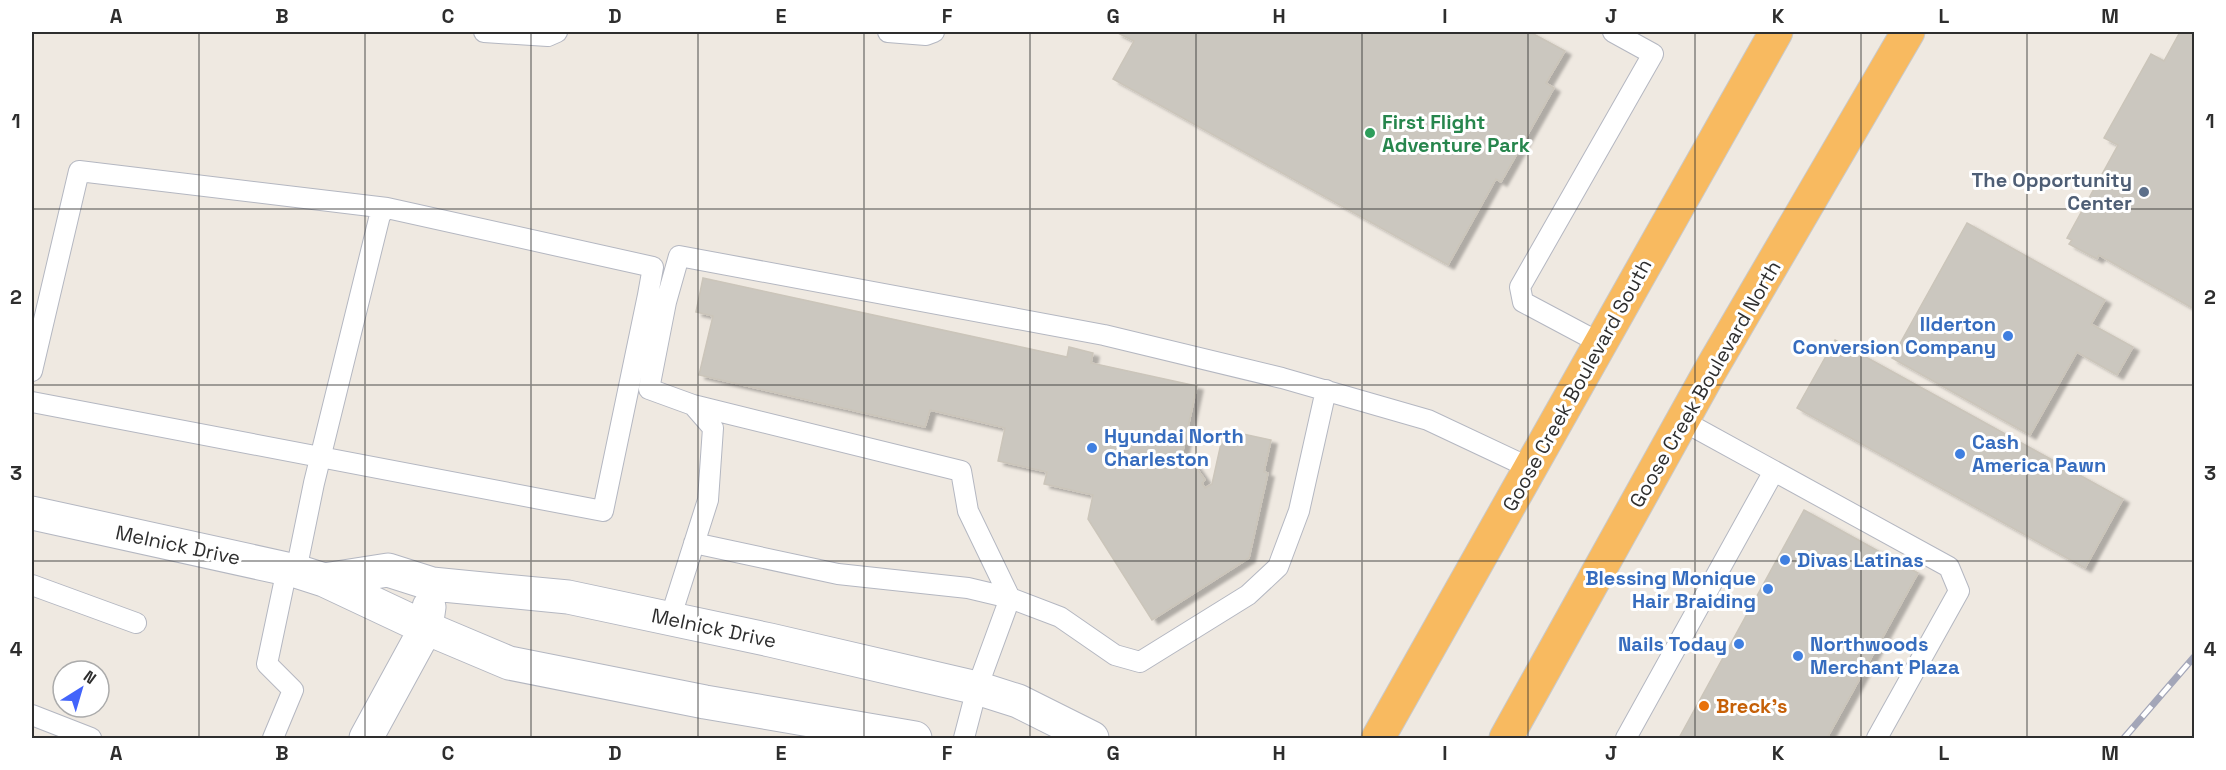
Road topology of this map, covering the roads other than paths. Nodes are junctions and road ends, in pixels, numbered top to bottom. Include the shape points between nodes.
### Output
1 (484, 32) edge
2 (557, 32) edge
3 (888, 32) edge
4 (934, 32) edge
5 (1613, 32) edge
6 (1776, 32) edge
7 (1908, 32) edge
8 (387, 208) junction
9 (657, 299) junction
10 (1600, 343) junction
11 (32, 371) edge
12 (1326, 390) junction
13 (32, 402) edge
14 (693, 405) junction
15 (1683, 421) junction
16 (321, 457) junction
17 (1530, 468) junction
18 (1774, 471) junction
19 (32, 513) edge
20 (694, 543) junction
21 (302, 574) junction
22 (432, 584) junction
23 (32, 585) edge
24 (1010, 598) junction
25 (670, 619) junction
26 (136, 623) dead end
27 (426, 628) junction
28 (977, 688) junction
29 (32, 715) edge
30 (92, 738) edge
31 (273, 738) edge
32 (366, 738) edge
33 (915, 738) edge
34 (964, 738) edge
35 (1092, 738) edge
36 (1378, 738) edge
37 (1506, 738) edge
38 (1626, 738) edge
39 (1877, 738) edge

1 - 2 lane via 539,36
3 - 4 lane
5 - 10 lane via 1653,54 1520,287 1523,302
6 - 10 highway, Goose Creek Boulevard South
7 - 15 highway, Goose Creek Boulevard North
8 - 9 lane via 654,267
8 - 11 lane via 79,171
8 - 16 lane via 380,214
9 - 12 lane via 679,256 1104,335
9 - 14 lane via 649,389
9 - 16 lane via 603,511
10 - 17 highway, Goose Creek Boulevard South
12 - 17 lane via 1428,420
12 - 24 lane via 1296,520 1278,567 1248,596 1140,662 1115,655 1060,617
13 - 16 lane
14 - 20 lane via 713,428 708,500
14 - 24 lane via 961,471 968,512
15 - 18 lane
15 - 37 highway, Goose Creek Boulevard North
16 - 21 lane
17 - 36 highway, Goose Creek Boulevard South
18 - 38 lane
18 - 39 lane via 1949,567 1959,591
19 - 21 street, Melnick Drive
20 - 24 lane via 838,574 968,588
20 - 25 lane
21 - 22 street, Melnick Drive via 388,570
21 - 27 street, Melnick Drive
21 - 31 lane via 267,664 293,690
22 - 25 street, Melnick Drive via 568,597
22 - 27 street
23 - 26 lane
24 - 28 lane
25 - 28 street, Melnick Drive
27 - 32 street
27 - 33 street, Melnick Drive via 509,663
28 - 34 lane
28 - 35 street, Melnick Drive via 1018,701
29 - 30 lane

